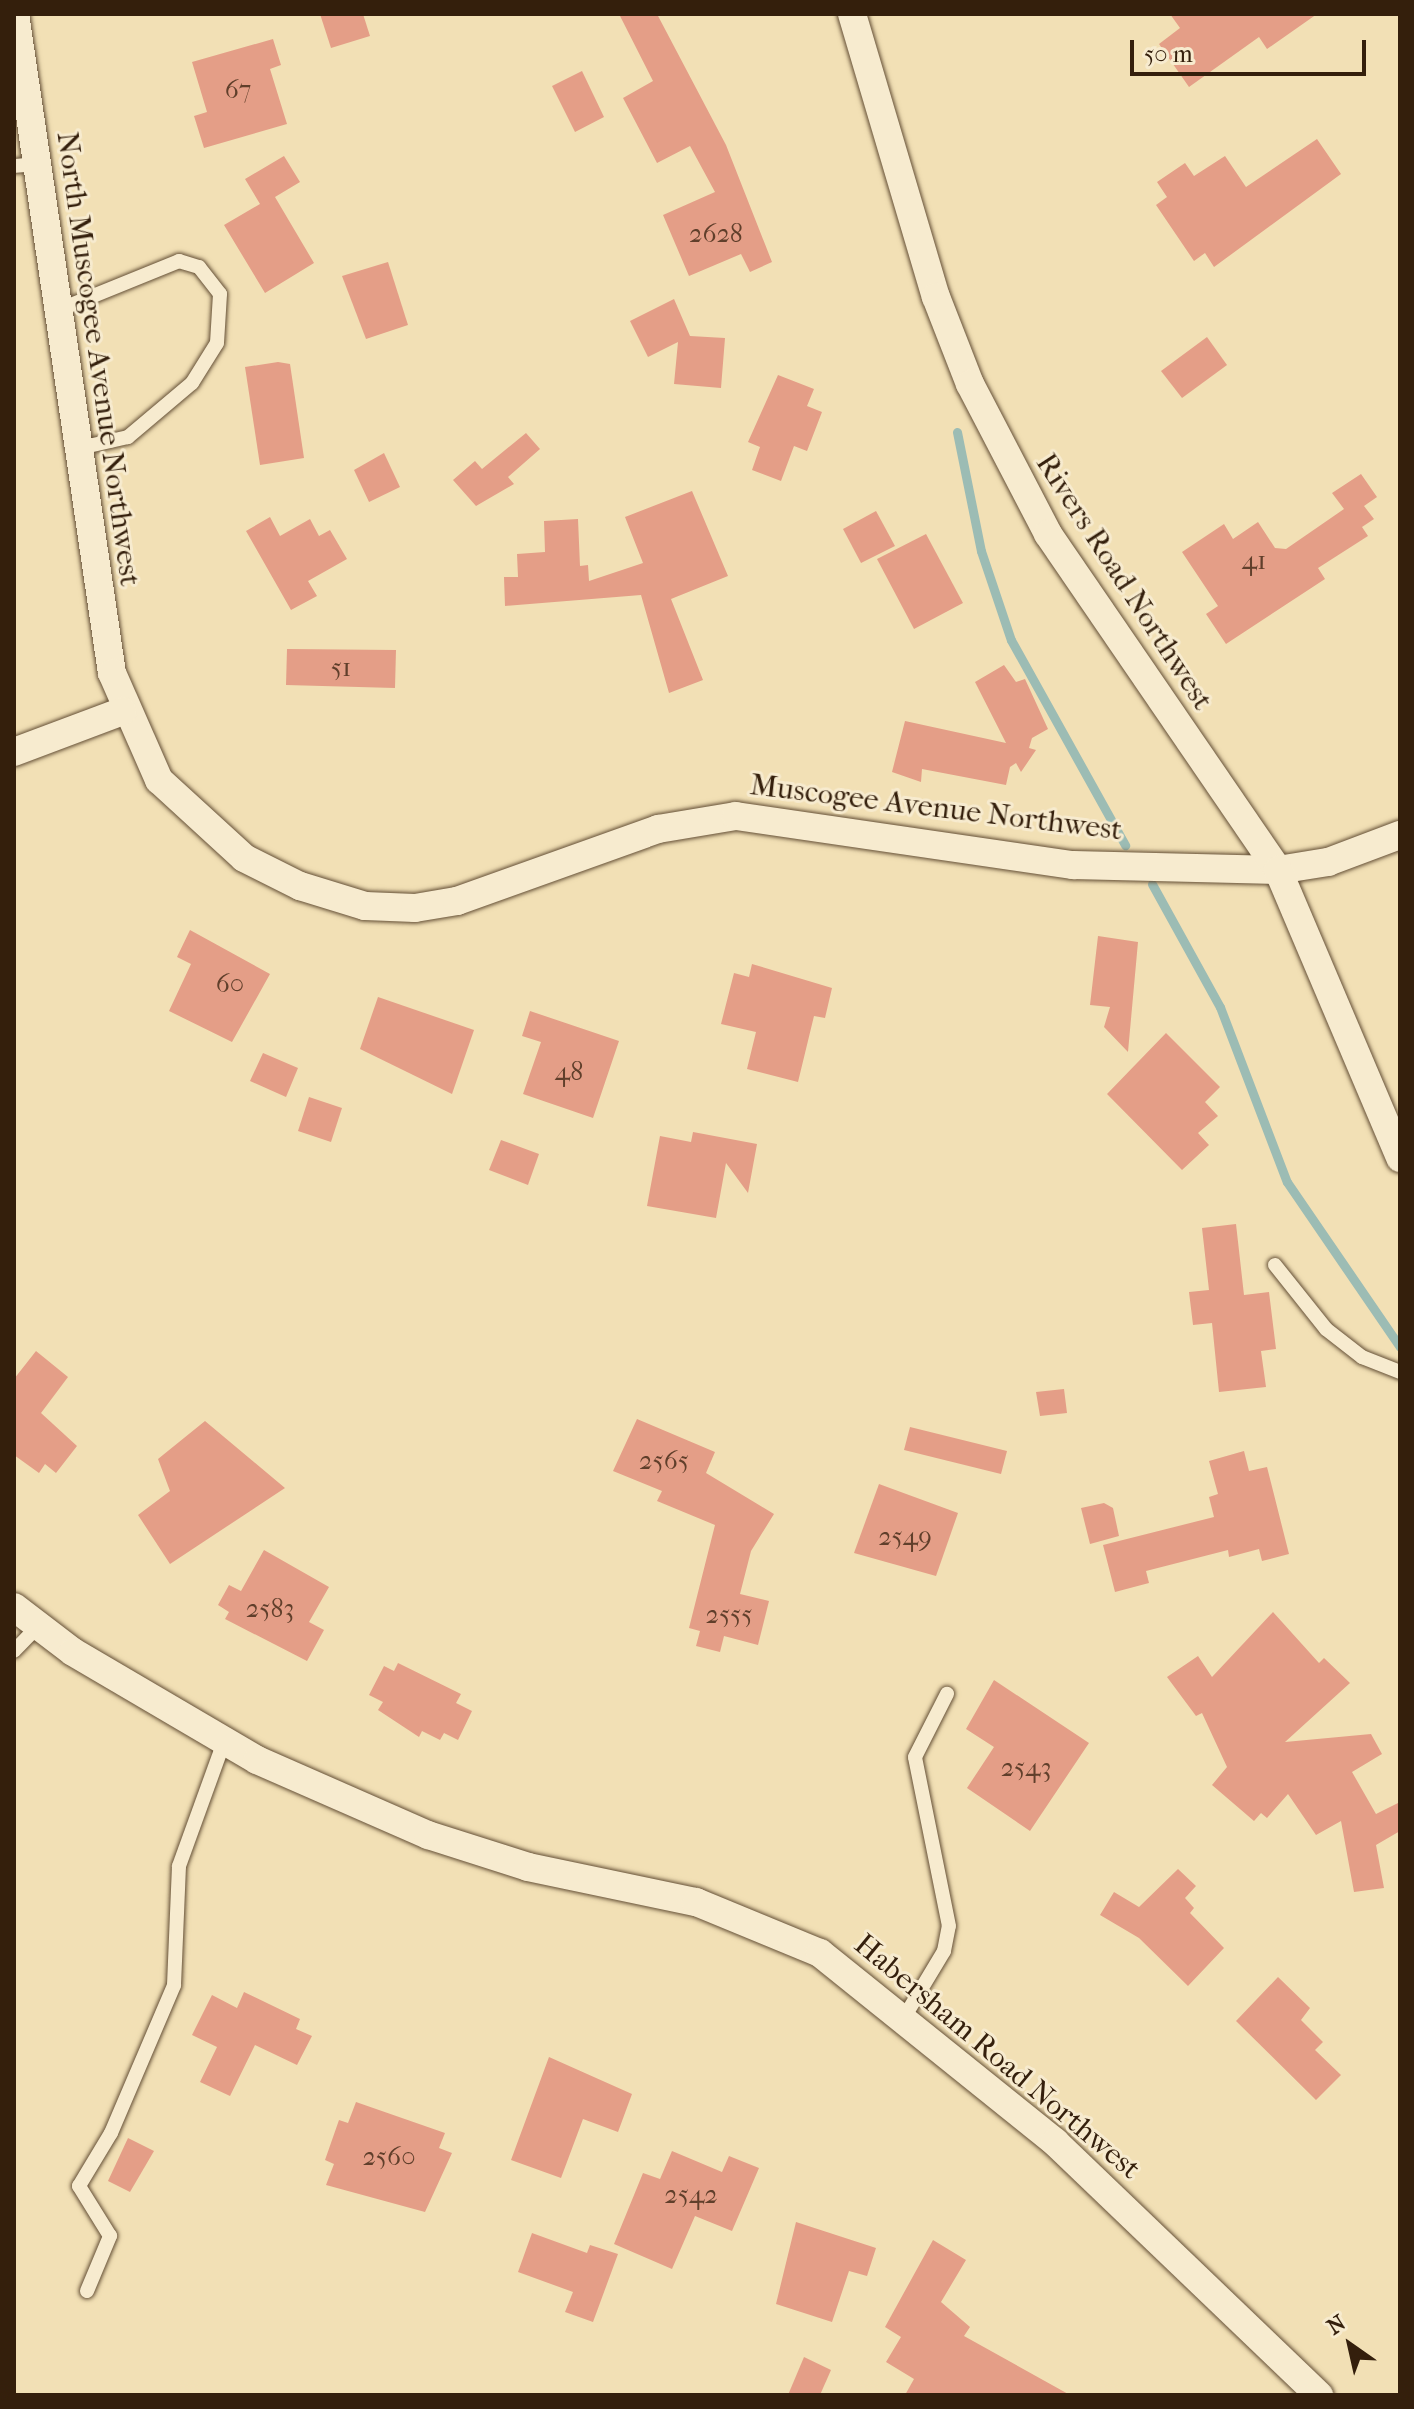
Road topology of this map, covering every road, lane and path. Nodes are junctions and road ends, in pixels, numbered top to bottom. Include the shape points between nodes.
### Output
1 (15, 14) edge
2 (852, 14) edge
3 (25, 165) edge
4 (56, 311) junction
5 (75, 449) junction
6 (123, 711) junction
7 (14, 752) edge
8 (1400, 835) edge
9 (1278, 870) junction
10 (1400, 1158) edge
11 (1275, 1265) dead end
12 (1400, 1372) edge
13 (14, 1607) edge
14 (38, 1626) junction
15 (14, 1651) edge
16 (947, 1694) dead end
17 (224, 1742) junction
18 (905, 2016) junction
19 (87, 2291) dead end
20 (1319, 2395) edge

1 - 3 street, North Muscogee Avenue Northwest
2 - 9 street, Rivers Road Northwest via 936,297 1004,455 1135,671
3 - 4 street, North Muscogee Avenue Northwest
4 - 5 street, North Muscogee Avenue Northwest
4 - 5 lane via 179,261 199,267 220,294 217,343 192,383 128,437
5 - 6 street, North Muscogee Avenue Northwest via 103,640
6 - 7 street
6 - 9 street, Muscogee Avenue Northwest via 159,780 212,836 300,886 365,906 457,901 658,829 736,816 1073,865
8 - 9 street, Muscogee Avenue Northwest via 1328,862
9 - 10 street, Rivers Road Northwest
11 - 12 lane via 1326,1329 1362,1357
13 - 14 street, Habersham Road Northwest
14 - 15 lane
14 - 17 street, Habersham Road Northwest
16 - 18 lane via 915,1757 949,1926 944,1951
17 - 18 street, Habersham Road Northwest via 428,1835 528,1867 696,1902 773,1929 820,1953
17 - 19 lane via 179,1866 174,1985 111,2133 79,2186 110,2236
18 - 20 street, Habersham Road Northwest via 1055,2142

